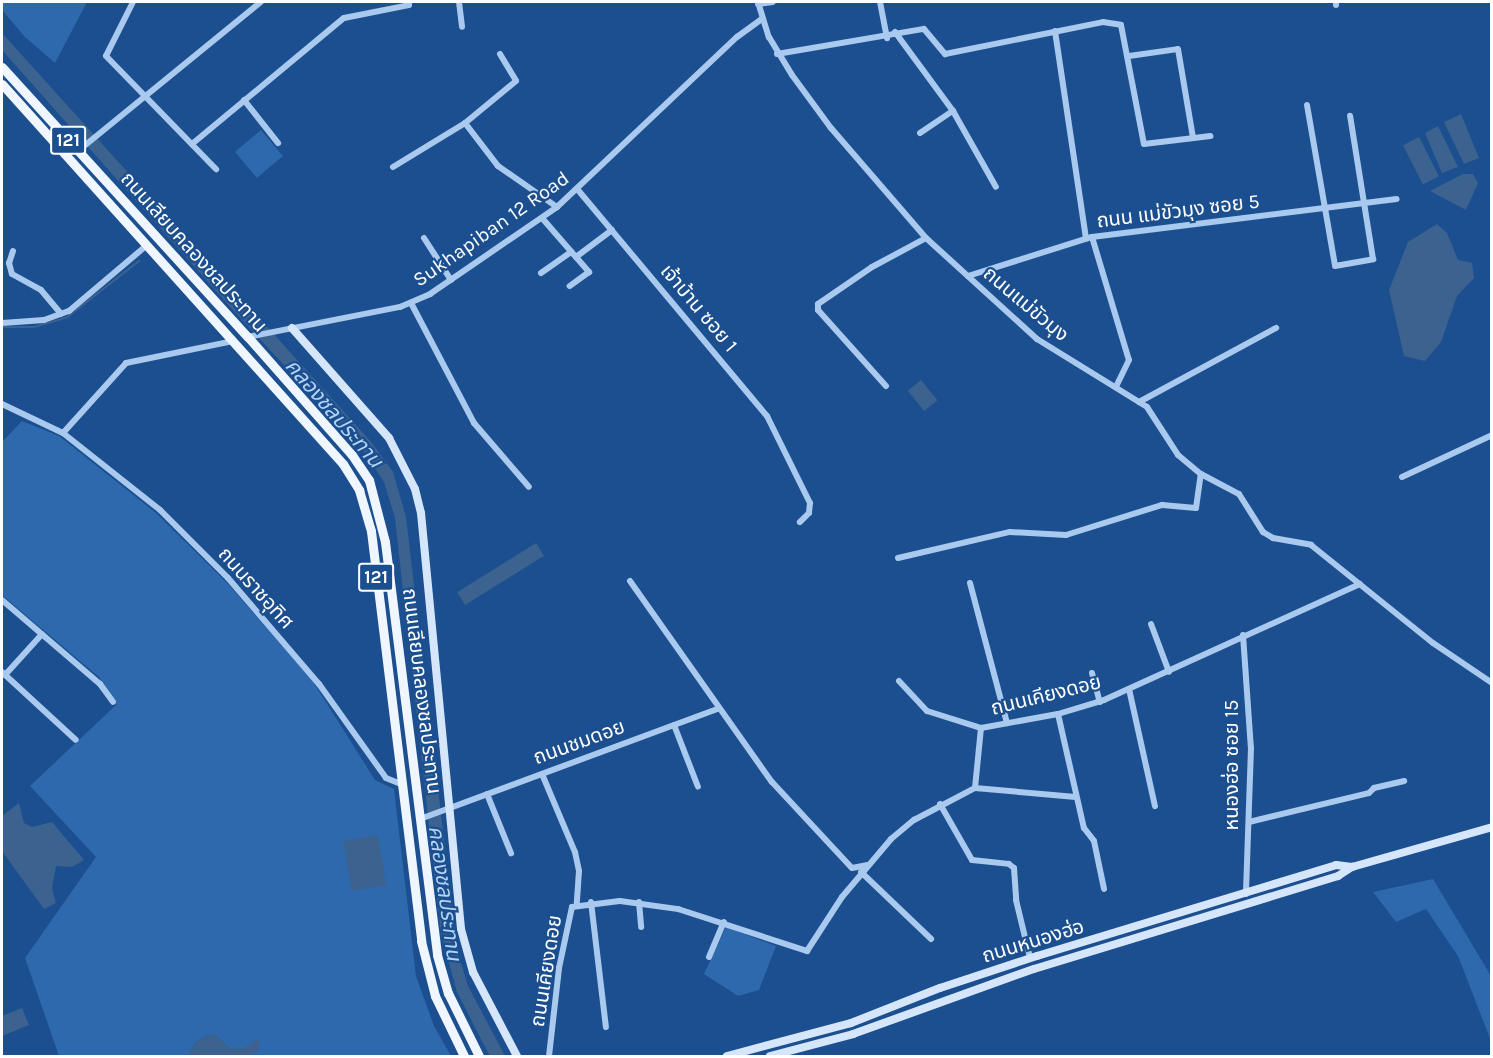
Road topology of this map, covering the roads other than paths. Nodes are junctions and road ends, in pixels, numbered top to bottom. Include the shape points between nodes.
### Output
1 (133, 2) edge
2 (261, 2) edge
3 (409, 2) edge
4 (459, 2) edge
5 (773, 2) edge
6 (880, 2) edge
7 (758, 3) edge
8 (762, 19) junction
9 (462, 27) dead end
10 (1055, 31) junction
11 (896, 32) junction
12 (887, 38) junction
13 (500, 54) dead end
14 (777, 54) junction
15 (1129, 56) junction
16 (2, 67) edge
17 (2, 84) edge
18 (144, 96) junction
19 (243, 100) junction
20 (1307, 105) dead end
21 (953, 111) junction
22 (1350, 116) dead end
23 (465, 123) junction
24 (920, 133) dead end
25 (1211, 136) dead end
26 (1193, 138) junction
27 (278, 142) dead end
28 (192, 144) junction
29 (78, 151) junction
30 (393, 167) dead end
31 (216, 169) dead end
32 (996, 187) dead end
33 (578, 190) junction
34 (1397, 199) dead end
35 (1365, 204) junction
36 (557, 207) junction
37 (1325, 210) junction
38 (542, 218) junction
39 (612, 230) junction
40 (424, 238) dead end
41 (926, 238) junction
42 (1089, 238) junction
43 (146, 246) junction
44 (13, 251) dead end
45 (574, 254) junction
46 (541, 273) dead end
47 (968, 276) junction
48 (451, 280) junction
49 (570, 286) dead end
50 (211, 297) junction
51 (411, 303) junction
52 (61, 314) junction
53 (2, 323) edge
54 (289, 328) junction
55 (1276, 328) dead end
56 (225, 333) junction
57 (248, 337) junction
58 (233, 341) junction
59 (262, 354) junction
60 (251, 362) junction
61 (886, 386) dead end
62 (1116, 387) junction
63 (1139, 402) junction
64 (2, 404) edge
65 (63, 433) junction
66 (1491, 435) edge
67 (1201, 474) junction
68 (1402, 477) dead end
69 (529, 487) dead end
70 (800, 522) dead end
71 (898, 558) dead end
72 (630, 581) dead end
73 (970, 583) dead end
74 (1360, 584) junction
75 (2, 600) edge
76 (1151, 624) dead end
77 (42, 634) junction
78 (1243, 635) junction
79 (1169, 672) junction
80 (1092, 673) dead end
81 (3, 674) edge
82 (899, 681) dead end
83 (1491, 683) edge
84 (1129, 689) junction
85 (113, 702) dead end
86 (1100, 702) junction
87 (717, 709) junction
88 (1058, 714) junction
89 (1007, 723) junction
90 (674, 725) junction
91 (981, 728) junction
92 (76, 740) dead end
93 (542, 774) junction
94 (1404, 781) dead end
95 (415, 782) junction
96 (401, 784) junction
97 (698, 787) dead end
98 (975, 788) junction
99 (488, 794) junction
100 (1076, 798) junction
101 (940, 804) junction
102 (1155, 806) dead end
103 (451, 807) junction
104 (420, 819) junction
105 (1249, 822) junction
106 (1491, 827) edge
107 (511, 853) dead end
108 (869, 865) junction
109 (1352, 867) junction
110 (861, 872) junction
111 (1104, 889) dead end
112 (1246, 894) junction
113 (591, 902) junction
114 (639, 902) junction
115 (577, 903) junction
116 (1205, 906) junction
117 (1208, 917) junction
118 (724, 922) junction
119 (641, 927) dead end
120 (931, 939) dead end
121 (709, 957) dead end
122 (1026, 959) junction
123 (1029, 970) junction
124 (606, 1027) dead end
125 (814, 1034) junction
126 (817, 1045) junction
127 (464, 1056) edge
128 (479, 1056) edge
129 (517, 1056) edge
130 (549, 1056) edge
131 (727, 1056) edge
132 (770, 1056) edge

1 - 18 street via 106,56
2 - 18 street
3 - 19 street via 344,18
4 - 9 street
5 - 7 street
6 - 12 street
7 - 8 street, ถนนแม่ขัวมุง
8 - 14 street, ถนนแม่ขัวมุง
8 - 33 street, Sukhapiban 12 Road via 673,97
10 - 11 street via 945,54 924,29
10 - 15 street via 1103,22 1121,25
10 - 42 street
11 - 12 street
11 - 21 street
12 - 14 street
13 - 23 street via 516,81
14 - 41 street, ถนนแม่ขัวมุง via 831,128
15 - 26 street via 1144,144
15 - 26 street via 1178,49
16 - 29 main road, ถนนเลียบคลองชลประทาน / 121
17 - 43 main road, ถนนเลียบคลองชลประทาน / 121
18 - 28 street
18 - 29 street
19 - 27 street
19 - 28 street
20 - 37 street
21 - 24 street
21 - 32 street
22 - 35 street
23 - 30 street
23 - 36 street via 498,166
25 - 26 street
28 - 31 street
29 - 50 main road, ถนนเลียบคลองชลประทาน / 121
33 - 36 street, Sukhapiban 12 Road
33 - 39 street, เจ้าบ้าน ซอย 1
34 - 35 street, ถนน แม่ขัวมุง ซอย 5
35 - 37 street, ถนน แม่ขัวมุง ซอย 5
35 - 37 street via 1373,259 1335,266
36 - 38 street, Sukhapiban 12 Road
37 - 42 street, ถนน แม่ขัวมุง ซอย 5
38 - 45 street
38 - 48 street, Sukhapiban 12 Road
39 - 45 street
39 - 70 street, เจ้าบ้าน ซอย 1 via 756,400 788,453 810,503
40 - 48 street
41 - 47 street, ถนนแม่ขัวมุง
41 - 61 street via 872,267 818,304 818,310
42 - 47 street, ถนน แม่ขัวมุง ซอย 5
42 - 62 street via 1129,360
43 - 52 street via 90,297
43 - 56 main road, ถนนเลียบคลองชลประทาน / 121
44 - 52 street via 9,263 12,274 41,290
45 - 46 street
45 - 49 street via 589,272
47 - 62 street, ถนนแม่ขัวมุง via 1036,339
48 - 51 street, Sukhapiban 12 Road
50 - 56 main road via 214,312 231,332
50 - 57 main road, ถนนเลียบคลองชลประทาน / 121
51 - 54 street, Sukhapiban 12 Road
51 - 69 street via 474,423
52 - 53 street
54 - 57 street, Sukhapiban 12 Road
54 - 103 street via 389,438 411,477 421,513
55 - 63 street
56 - 58 main road, ถนนเลียบคลองชลประทาน / 121
57 - 59 main road, ถนนเลียบคลองชลประทาน / 121
58 - 60 main road, ถนนเลียบคลองชลประทาน / 121
58 - 65 street via 126,363
59 - 60 main road via 244,344 242,348
59 - 95 main road, ถนนเลียบคลองชลประทาน / 121 via 352,455 375,495 386,542
60 - 96 main road, ถนนเลียบคลองชลประทาน / 121 via 343,464 365,507
62 - 63 street, ถนนแม่ขัวมุง
63 - 67 street, ถนนแม่ขัวมุง via 1154,415 1178,454
64 - 65 street, ถนนราชอุทิศ
65 - 96 street, ถนนราชอุทิศ via 160,510 228,578 319,684 386,778
66 - 68 street
67 - 71 street via 1196,508 1162,505 1066,535 1010,532
67 - 74 street, ถนนแม่ขัวมุง via 1239,494 1263,532 1273,538 1311,545
72 - 87 street
73 - 89 street
74 - 78 street, ถนนเคียงดอย
74 - 83 street, ถนนแม่ขัวมุง
75 - 77 street
76 - 79 street
77 - 81 street
77 - 85 street via 100,684
78 - 79 street, ถนนเคียงดอย
78 - 105 street, หนองฮ่อ ซอย 15 via 1251,748
79 - 84 street, ถนนเคียงดอย
80 - 86 street
81 - 92 street
82 - 91 street via 927,711
84 - 86 street, ถนนเคียงดอย
84 - 102 street
86 - 88 street, ถนนเคียงดอย
87 - 90 street, ถนนชมดอย
87 - 108 street via 772,782 852,868
88 - 89 street, ถนนเคียงดอย
88 - 100 street
89 - 91 street, ถนนเคียงดอย
90 - 93 street, ถนนชมดอย
90 - 97 street
91 - 98 street, ถนนเคียงดอย
93 - 99 street, ถนนชมดอย
93 - 115 street via 575,852 579,871
94 - 105 street via 1374,788 1370,794
95 - 96 main road
95 - 104 main road, ถนนเลียบคลองชลประทาน / 121
96 - 127 main road, ถนนเลียบคลองชลประทาน / 121 via 428,975
98 - 100 street
98 - 101 street, ถนนเคียงดอย
99 - 103 street, ถนนชมดอย
99 - 107 street
100 - 111 street via 1084,828 1095,847
101 - 108 street, ถนนเคียงดอย via 904,827
101 - 122 street via 972,860 1010,864 1014,868
103 - 104 street, ถนนชมดอย
103 - 129 street via 464,943 485,999
104 - 128 main road, ถนนเลียบคลองชลประทาน / 121 via 437,955 451,1000
105 - 112 street, หนองฮ่อ ซอย 15
106 - 109 street, ถนนหนองฮ่อ
108 - 110 street, ถนนเคียงดอย
109 - 112 street, ถนนหนองฮ่อ via 1336,865
109 - 117 street, ถนนหนองฮ่อ via 1338,876
110 - 118 street, ถนนเคียงดอย via 807,951
110 - 120 street
112 - 116 street, ถนนหนองฮ่อ
113 - 114 street, ถนนเคียงดอย
113 - 115 street, ถนนเคียงดอย
113 - 124 street
114 - 118 street, ถนนเคียงดอย
114 - 119 street
115 - 130 street, ถนนเคียงดอย via 572,906 559,968
116 - 117 street
116 - 122 street, ถนนหนองฮ่อ
117 - 123 street, ถนนหนองฮ่อ
118 - 121 street
122 - 123 street
122 - 125 street, ถนนหนองฮ่อ
123 - 126 street, ถนนหนองฮ่อ
125 - 126 street
125 - 131 street, ถนนหนองฮ่อ
126 - 132 street, ถนนหนองฮ่อ

